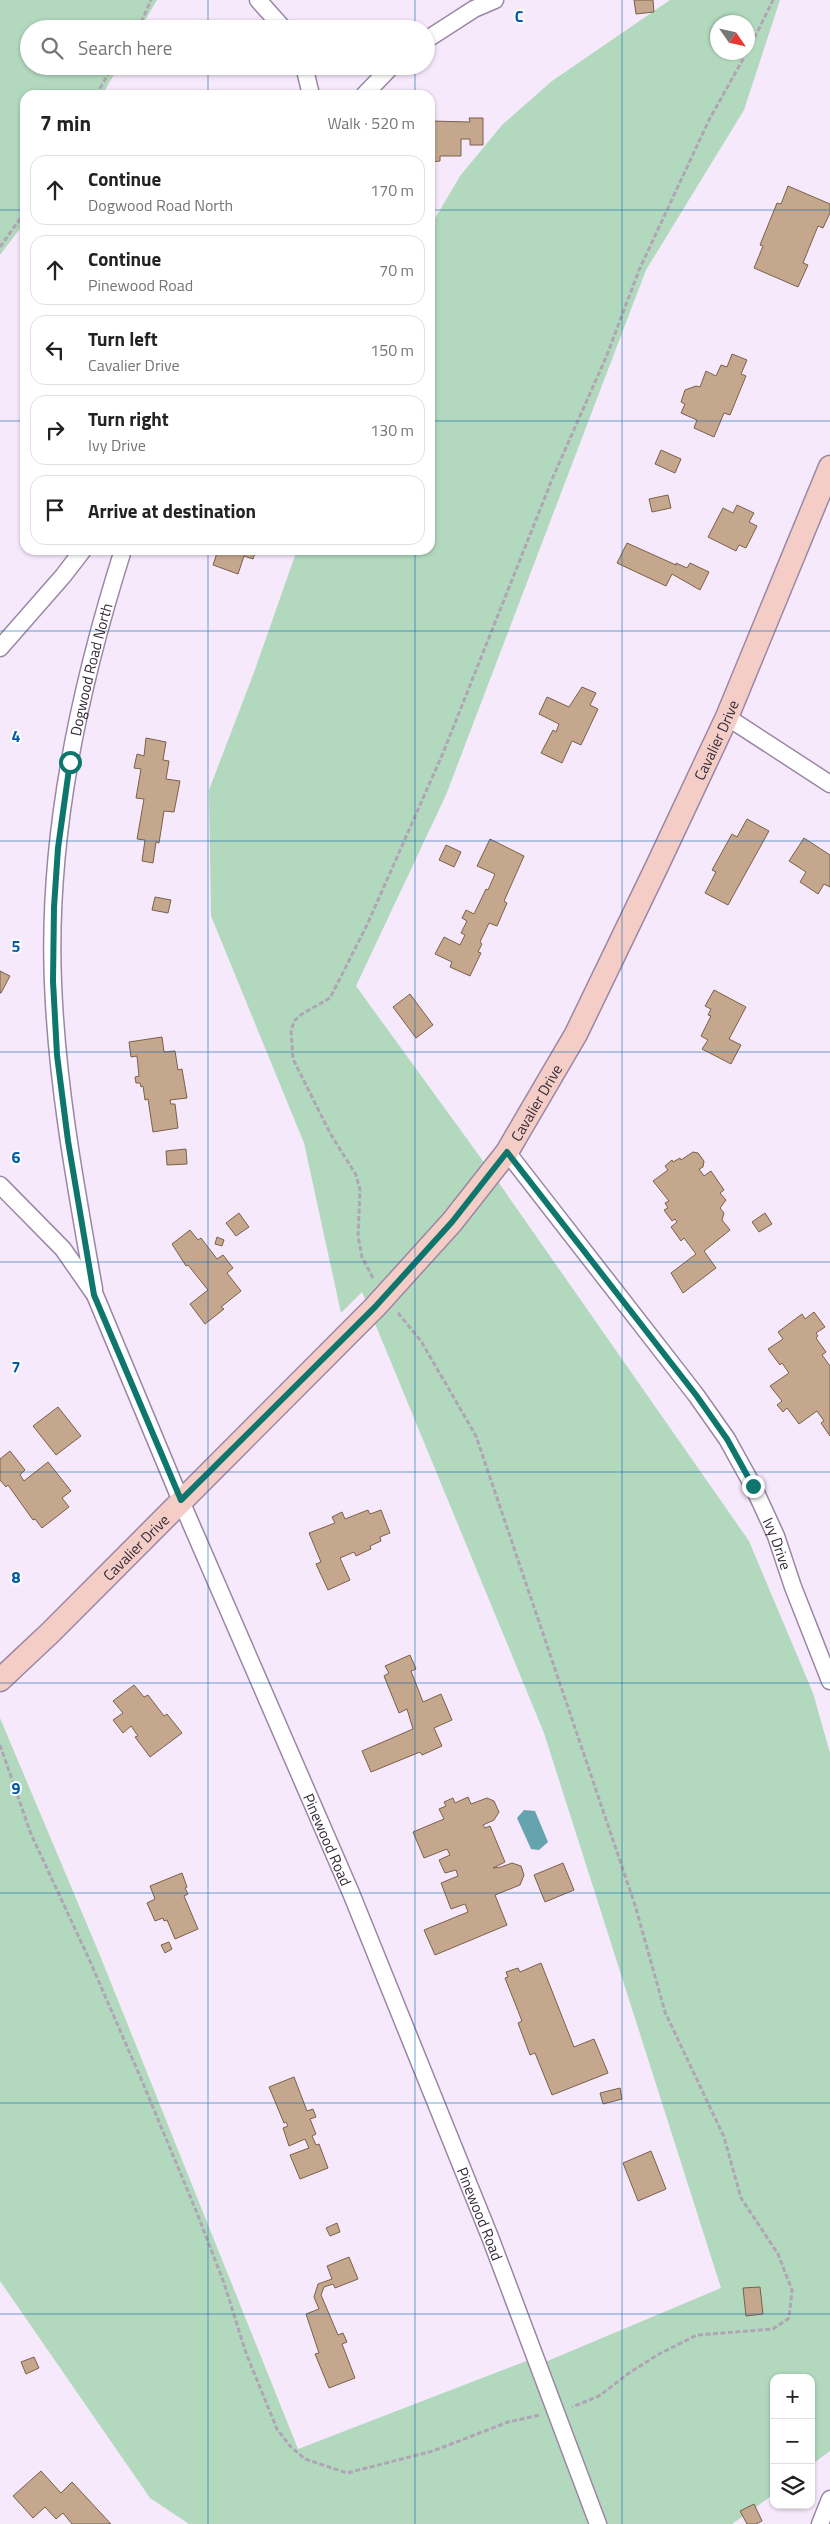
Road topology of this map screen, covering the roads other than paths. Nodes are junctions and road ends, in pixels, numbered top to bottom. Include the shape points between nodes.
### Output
1 (258, 0) edge
2 (495, 0) edge
3 (276, 20) edge
4 (435, 34) edge
5 (306, 75) edge
6 (383, 75) edge
7 (311, 90) edge
8 (369, 90) edge
9 (830, 467) edge
10 (79, 555) edge
11 (122, 555) edge
12 (0, 648) edge
13 (727, 716) junction
14 (830, 784) edge
15 (507, 1152) junction
16 (0, 1185) edge
17 (94, 1295) junction
18 (181, 1500) junction
19 (829, 1677) edge
20 (0, 1680) edge
21 (830, 2499) edge
22 (598, 2524) edge
23 (820, 2524) edge

1 - 3 street
2 - 4 street
5 - 7 street
6 - 8 street
9 - 13 street, Cavalier Drive
10 - 12 street
11 - 17 street, Dogwood Road North via 89,665 74,743 58,848 54,907 57,1055
13 - 14 street
13 - 15 street, Cavalier Drive via 576,1034
15 - 18 street, Cavalier Drive via 452,1222 385,1296
15 - 19 street, Ivy Drive via 727,1439 776,1536
16 - 17 street, Pinewood Road via 63,1249
17 - 18 street, Pinewood Road
18 - 20 street, Cavalier Drive
18 - 22 street, Pinewood Road via 351,1893 490,2237
21 - 23 street

